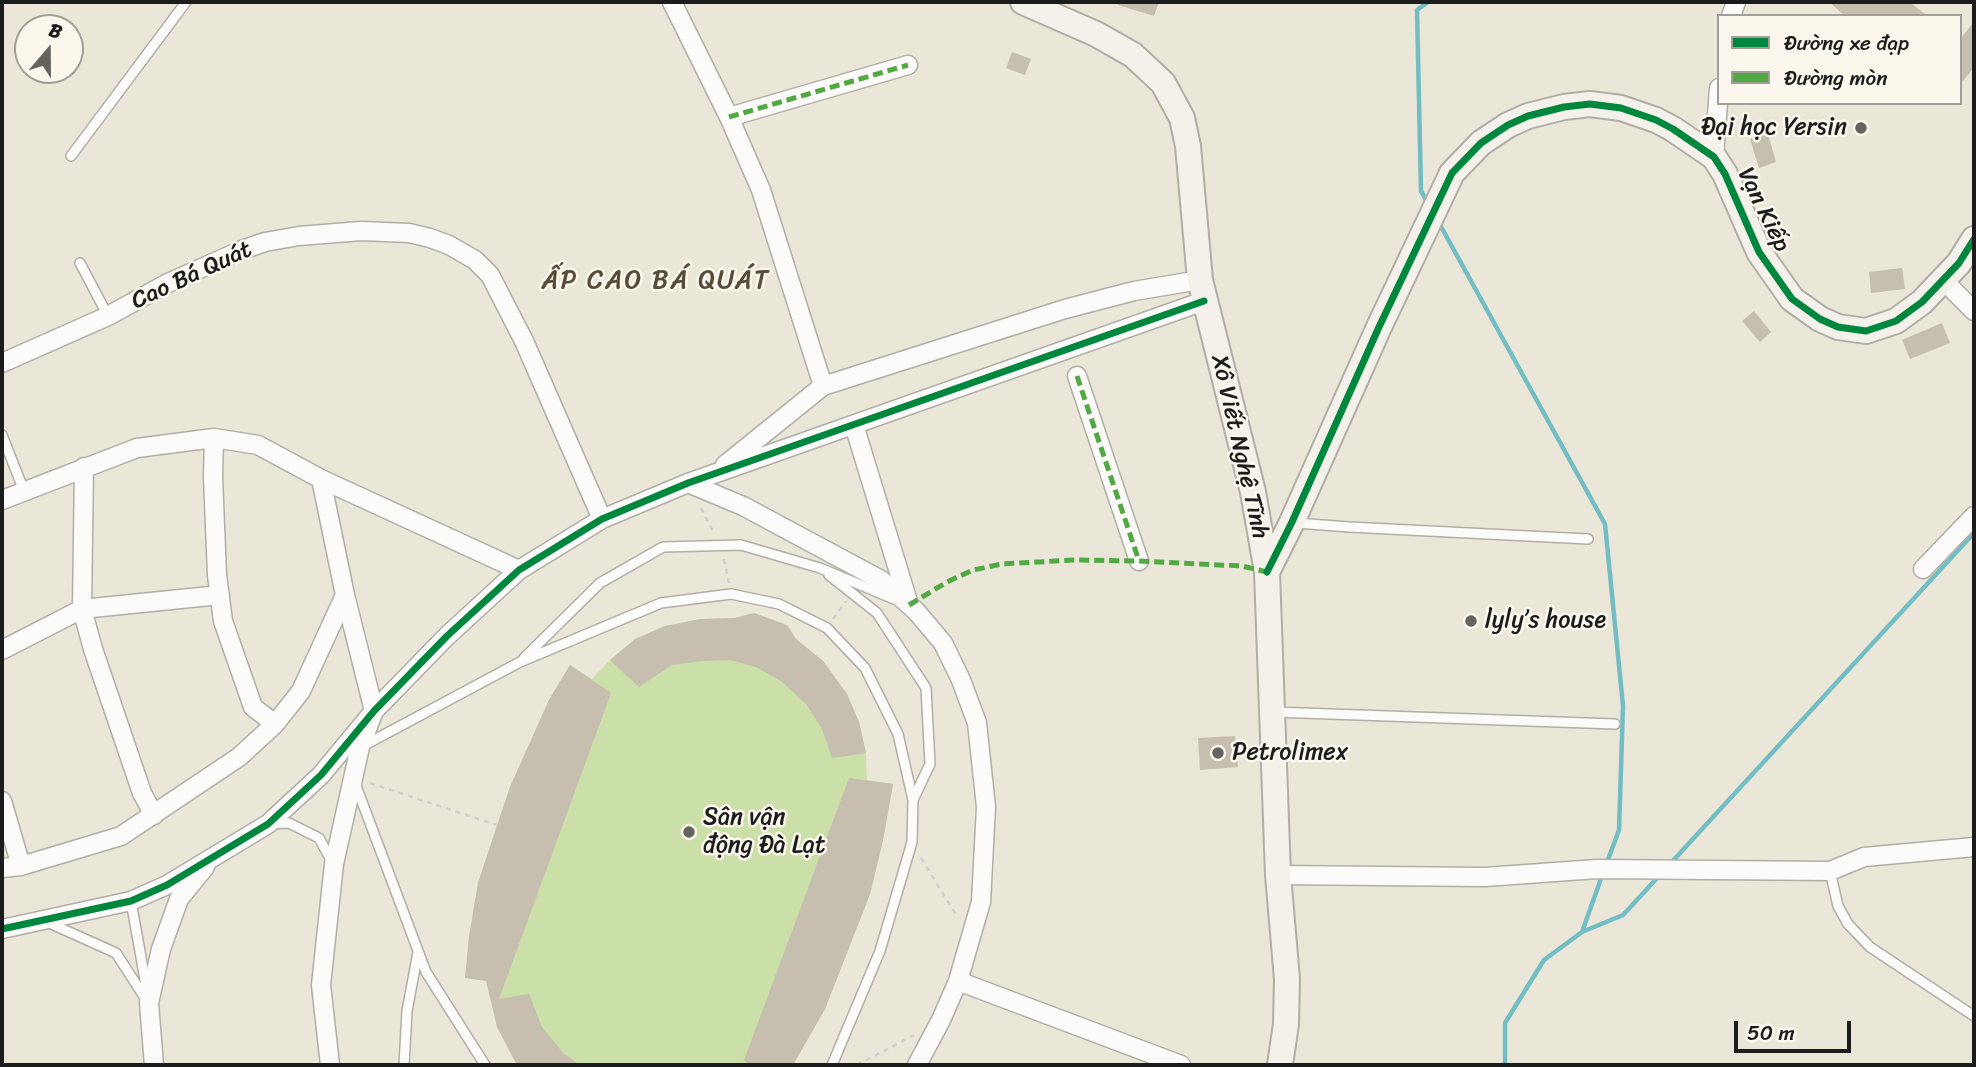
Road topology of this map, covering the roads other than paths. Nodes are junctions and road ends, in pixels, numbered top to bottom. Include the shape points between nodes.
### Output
1 (186, 2) edge
2 (672, 2) edge
3 (1023, 2) edge
4 (908, 65) dead end
5 (1718, 105) edge
6 (729, 117) junction
7 (71, 156) dead end
8 (1714, 157) junction
9 (1974, 239) edge
10 (80, 262) dead end
11 (1943, 280) junction
12 (1202, 290) junction
13 (1974, 311) edge
14 (108, 316) junction
15 (2, 363) edge
16 (1077, 376) dead end
17 (823, 386) junction
18 (854, 425) junction
19 (2, 435) edge
20 (214, 438) junction
21 (84, 467) junction
22 (715, 474) junction
23 (321, 479) junction
24 (688, 483) junction
25 (24, 491) junction
26 (2, 500) edge
27 (1974, 516) edge
28 (602, 519) junction
29 (1292, 522) junction
30 (1588, 539) dead end
31 (1139, 561) dead end
32 (820, 568) junction
33 (1923, 569) dead end
34 (519, 570) junction
35 (1267, 572) junction
36 (220, 595) junction
37 (345, 595) junction
38 (909, 605) junction
39 (82, 609) junction
40 (2, 650) edge
41 (520, 662) junction
42 (374, 711) junction
43 (1271, 712) junction
44 (275, 724) junction
45 (1615, 724) dead end
46 (360, 747) junction
47 (353, 778) junction
48 (913, 800) junction
49 (2, 801) edge
50 (154, 815) junction
51 (268, 824) junction
52 (1974, 847) edge
53 (211, 859) junction
54 (334, 864) junction
55 (22, 866) junction
56 (2, 868) edge
57 (1830, 872) junction
58 (1278, 876) junction
59 (131, 901) junction
60 (46, 921) junction
61 (2, 929) edge
62 (418, 950) junction
63 (957, 981) junction
64 (149, 1003) junction
65 (1974, 1016) edge
66 (153, 1065) edge
67 (330, 1065) edge
68 (404, 1065) edge
69 (485, 1065) edge
70 (832, 1065) edge
71 (917, 1065) edge
72 (1181, 1065) edge
73 (1280, 1065) edge

1 - 7 lane
2 - 6 street
3 - 12 main road, Xô Viết Nghệ Tĩnh via 1119,46 1163,83 1182,118 1188,146
4 - 6 street
5 - 8 street
6 - 17 street via 761,190
8 - 11 main road, Vạn Kiếp via 1770,269 1792,299 1820,319 1866,331 1896,321
8 - 29 main road, Vạn Kiếp via 1656,120 1590,104 1528,116 1481,143 1452,173
9 - 11 main road, Vạn Kiếp
10 - 14 lane
11 - 13 street
12 - 17 street via 1134,291
12 - 18 street
12 - 35 main road, Xô Viết Nghệ Tĩnh via 1253,492
14 - 15 street, Cao Bá Quát
14 - 28 street, Cao Bá Quát via 168,283 265,242 361,231 409,233 449,245 475,260 501,292
16 - 31 street
17 - 22 street
18 - 22 street
18 - 38 street
19 - 25 lane
20 - 21 street via 137,448
20 - 23 street via 258,445
20 - 36 street
21 - 25 street
21 - 39 street
22 - 24 street
23 - 34 street
23 - 37 street
24 - 28 street
24 - 38 street via 814,542 881,580
25 - 26 street
27 - 33 street
28 - 34 street
29 - 30 lane
29 - 35 main road
32 - 38 lane
32 - 41 lane via 741,545 663,547 600,583
32 - 48 lane via 877,613 926,688 930,764
34 - 42 street
35 - 43 main road, Xô Viết Nghệ Tĩnh
36 - 39 street
36 - 44 street via 223,621 253,707
37 - 42 street
37 - 44 street via 301,691
38 - 63 street via 943,643 977,723 986,807 981,902
39 - 40 street
39 - 50 street via 137,780
41 - 46 lane
41 - 48 lane via 661,603 731,594 779,604 827,628 865,668 898,734
42 - 46 street
42 - 51 street via 321,775
43 - 45 lane
43 - 58 main road, Xô Viết Nghệ Tĩnh
44 - 50 street via 239,757
46 - 47 street
47 - 54 street
47 - 62 lane
48 - 70 lane via 912,842 880,951
49 - 55 street
50 - 55 street via 121,836
51 - 53 street
51 - 54 lane via 289,823 319,838
52 - 57 street via 1864,857
53 - 59 street
53 - 64 street via 180,899 161,949
54 - 67 street via 321,985
55 - 56 street
57 - 58 street via 1597,869 1485,877
57 - 65 lane via 1838,906 1870,947
58 - 73 main road, Xô Viết Nghệ Tĩnh via 1287,979
59 - 60 street
59 - 64 lane
60 - 61 street
60 - 64 lane via 116,953
62 - 68 lane via 407,1011
62 - 69 lane via 426,972
63 - 71 street
63 - 72 street
64 - 66 street

